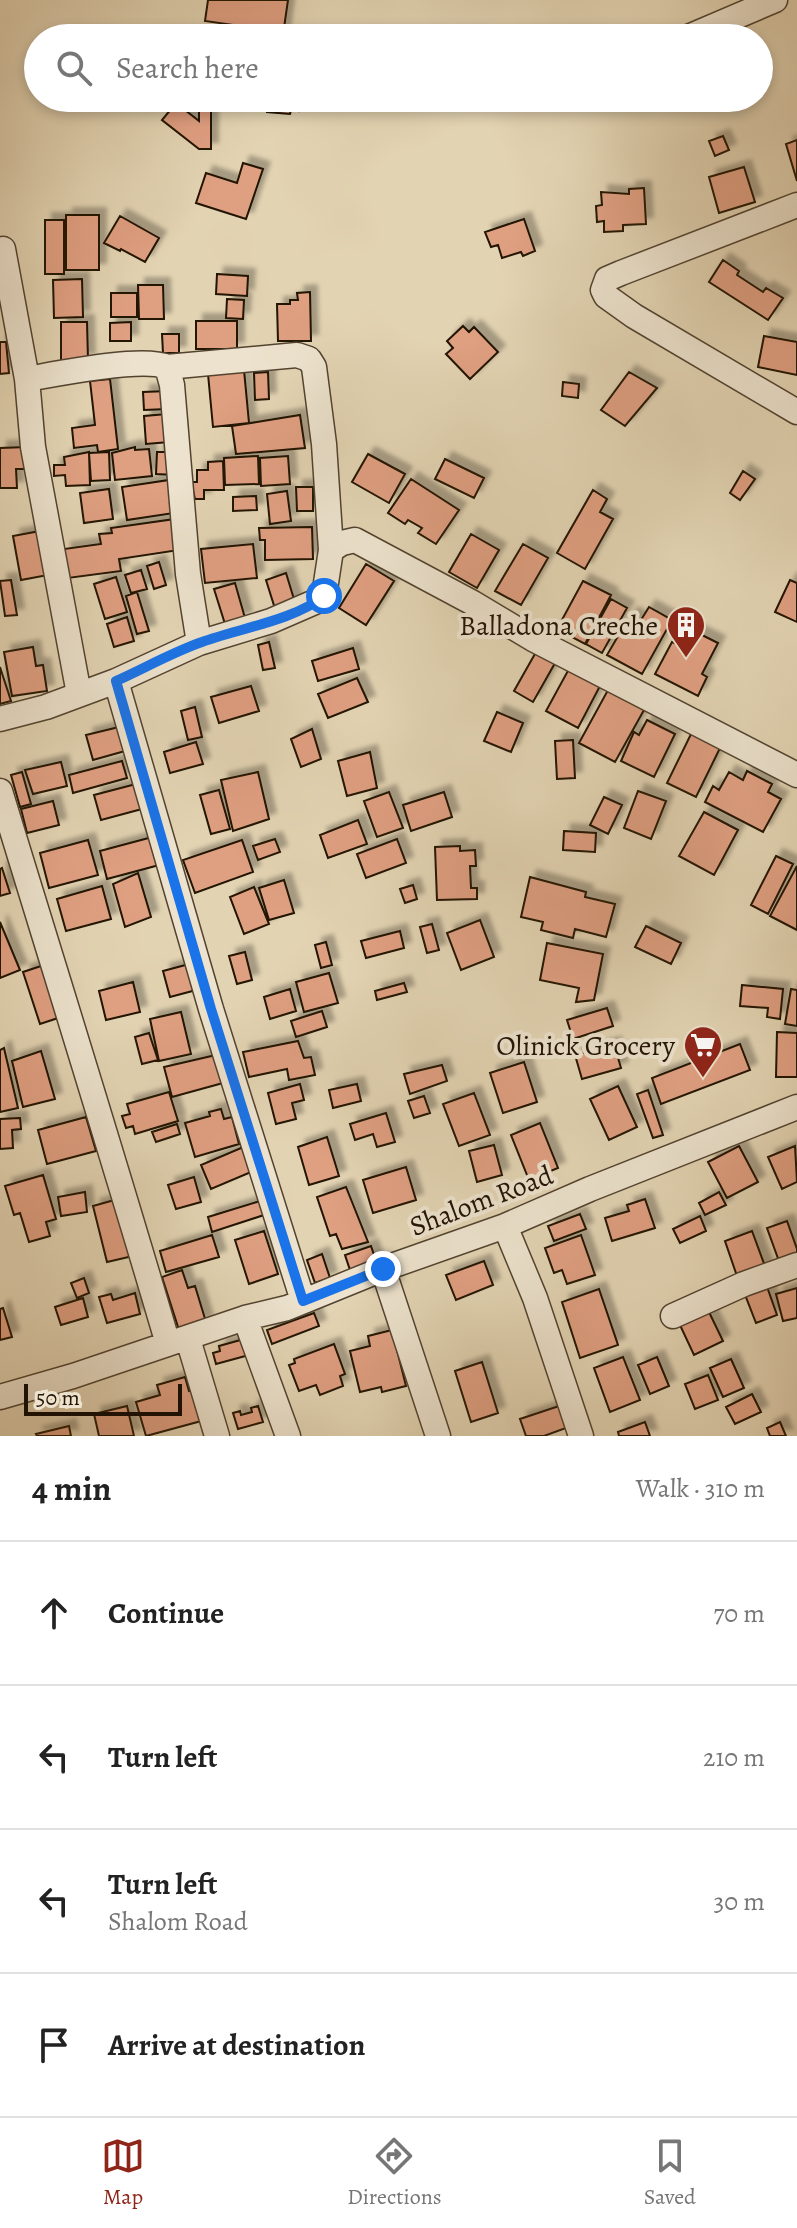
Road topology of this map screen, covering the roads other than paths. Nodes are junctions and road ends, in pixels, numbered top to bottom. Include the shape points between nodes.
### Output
1 (775, 0) edge
2 (719, 24) edge
3 (797, 205) edge
4 (3, 249) dead end
5 (167, 367) junction
6 (27, 379) junction
7 (797, 412) edge
8 (331, 550) junction
9 (199, 643) junction
10 (116, 681) junction
11 (79, 694) junction
12 (0, 719) edge
13 (797, 775) edge
14 (2, 802) edge
15 (797, 1107) edge
16 (505, 1226) junction
17 (797, 1265) edge
18 (383, 1269) junction
19 (303, 1301) junction
20 (673, 1316) dead end
21 (245, 1318) junction
22 (178, 1342) junction
23 (0, 1397) edge
24 (217, 1436) edge
25 (288, 1436) edge
26 (438, 1436) edge
27 (581, 1436) edge

1 - 2 street
3 - 7 street via 607,279 603,290 634,316
4 - 6 street
5 - 6 street via 138,364
5 - 8 street via 297,355 309,359 324,444
5 - 9 street
6 - 11 street via 36,461
8 - 9 street via 324,596 317,601
8 - 13 street via 355,540
9 - 10 street
10 - 11 street
10 - 19 street
11 - 12 street
14 - 22 street
15 - 16 street, Shalom Road
16 - 18 street, Shalom Road
16 - 27 street
17 - 20 street
18 - 19 street, Shalom Road
18 - 26 street
19 - 21 street, Shalom Road
21 - 22 street, Shalom Road
21 - 25 street
22 - 23 street, Shalom Road
22 - 24 street

